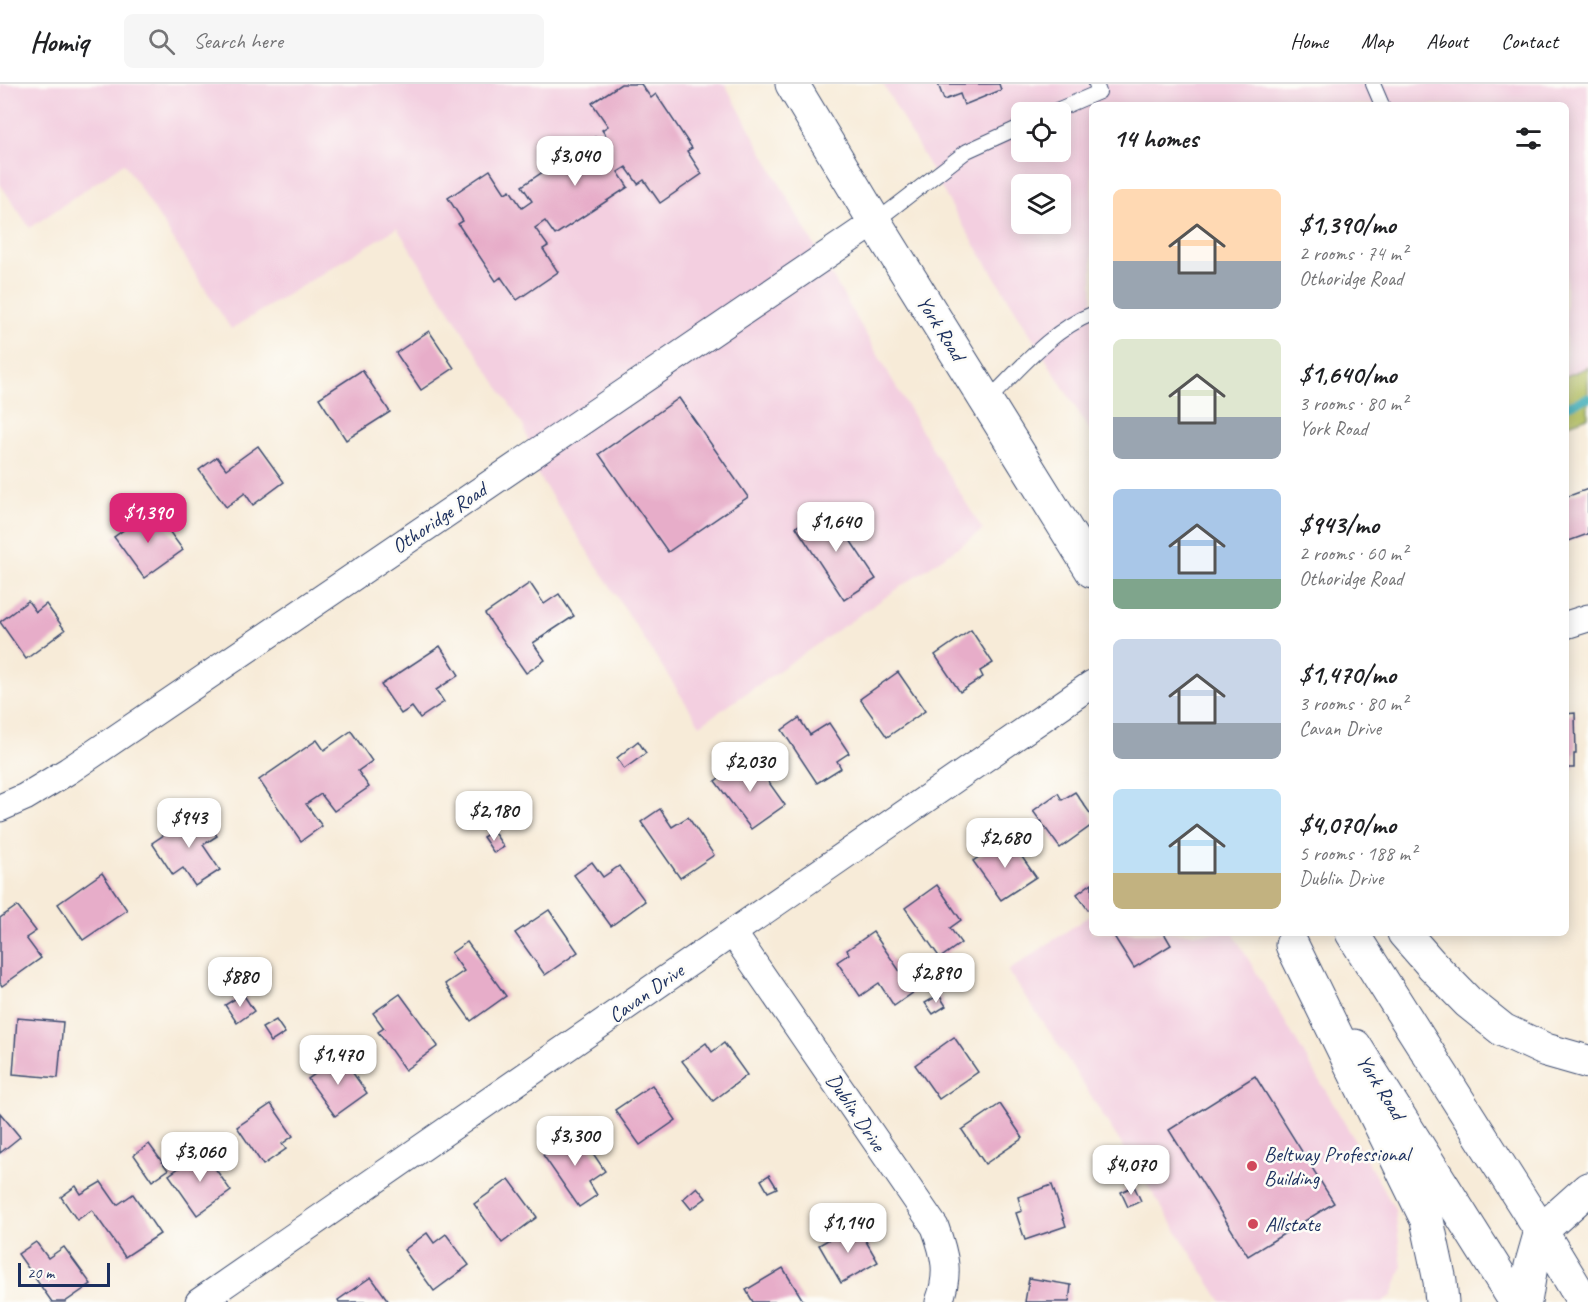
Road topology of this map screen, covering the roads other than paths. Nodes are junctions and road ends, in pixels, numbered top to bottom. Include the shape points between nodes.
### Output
1 (792, 84) edge
2 (1096, 84) edge
3 (1373, 84) edge
4 (1381, 102) edge
5 (1071, 104) edge
6 (1011, 131) edge
7 (875, 222) junction
8 (1089, 315) edge
9 (987, 401) junction
10 (1089, 566) edge
11 (1588, 618) edge
12 (1569, 624) edge
13 (1089, 686) edge
14 (0, 808) edge
15 (733, 933) junction
16 (1354, 936) edge
17 (1407, 936) edge
18 (1288, 939) edge
19 (1588, 1062) edge
20 (1588, 1189) edge
21 (1541, 1231) junction
22 (199, 1302) edge
23 (939, 1302) edge
24 (1442, 1302) edge
25 (1516, 1302) edge
26 (1525, 1302) edge
27 (1584, 1302) edge

1 - 7 main road, York Road
2 - 5 lane via 1099,92
3 - 4 lane
6 - 7 lane via 967,151
7 - 9 main road, York Road
7 - 14 street, Othoridge Road via 68,771
8 - 9 lane via 1055,334
9 - 10 main road, York Road
11 - 12 street
13 - 15 street, Cavan Drive
15 - 22 street, Cavan Drive
15 - 23 street, Dublin Drive via 935,1227 946,1270
16 - 21 main road
17 - 19 main road via 1468,1002 1503,1030 1546,1050
18 - 24 main road via 1427,1220
18 - 25 main road, York Road
20 - 21 main road
21 - 26 main road
21 - 27 main road

